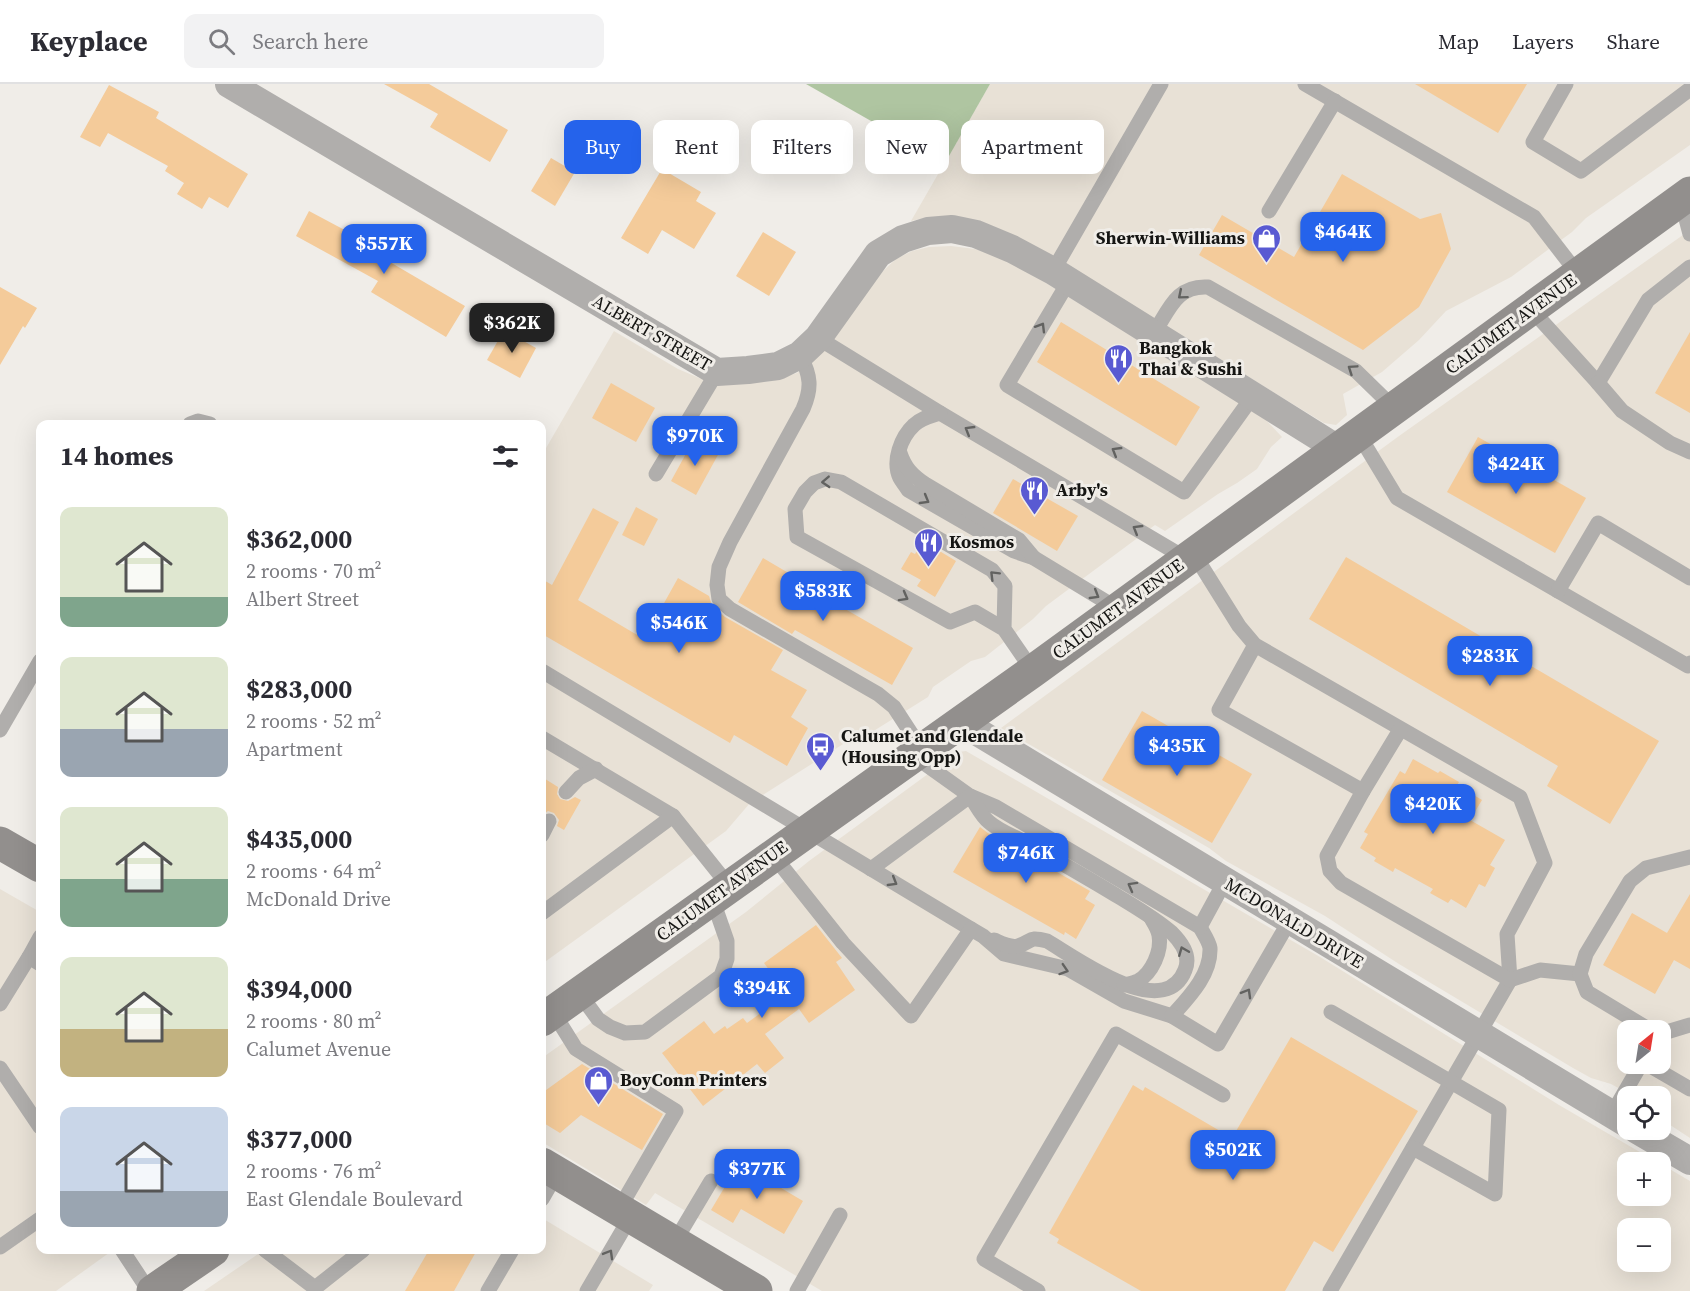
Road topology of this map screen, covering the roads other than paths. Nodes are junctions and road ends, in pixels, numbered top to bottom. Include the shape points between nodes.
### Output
1 (229, 84) edge
2 (1161, 84) edge
3 (1305, 84) edge
4 (1566, 84) edge
5 (1684, 84) edge
6 (1690, 88) edge
7 (1335, 101) junction
8 (1686, 196) edge
9 (1269, 211) dead end
10 (1690, 234) edge
11 (1690, 267) edge
12 (1578, 274) junction
13 (1061, 276) junction
14 (1530, 308) junction
15 (1154, 333) junction
16 (809, 346) junction
17 (717, 372) junction
18 (1598, 383) junction
19 (1254, 396) junction
20 (1395, 409) junction
21 (940, 413) junction
22 (1348, 442) junction
23 (1690, 452) edge
24 (656, 474) dead end
25 (1190, 557) junction
26 (1690, 578) edge
27 (1558, 591) junction
28 (1118, 609) junction
29 (1004, 629) junction
30 (1255, 645) junction
31 (1690, 663) edge
32 (36, 668) edge
33 (1033, 671) junction
34 (546, 673) edge
35 (961, 722) junction
36 (0, 730) edge
37 (1400, 730) junction
38 (546, 740) edge
39 (918, 753) junction
40 (596, 769) junction
41 (1364, 790) junction
42 (566, 792) dead end
43 (970, 796) junction
44 (673, 816) junction
45 (549, 821) dead end
46 (546, 827) edge
47 (807, 830) junction
48 (0, 843) edge
49 (772, 855) junction
50 (1690, 857) edge
51 (36, 864) edge
52 (871, 869) junction
53 (1225, 881) junction
54 (720, 892) junction
55 (546, 911) edge
56 (1150, 916) junction
57 (1290, 920) junction
58 (1200, 927) junction
59 (977, 932) junction
60 (35, 961) edge
61 (1580, 975) junction
62 (1510, 980) junction
63 (1124, 985) junction
64 (1151, 991) junction
65 (579, 993) junction
66 (1124, 1001) junction
67 (0, 1004) edge
68 (1331, 1012) dead end
69 (547, 1016) edge
70 (1172, 1016) junction
71 (1633, 1020) edge
72 (1690, 1025) edge
73 (1671, 1031) edge
74 (1478, 1034) junction
75 (0, 1068) edge
76 (1664, 1074) edge
77 (1450, 1082) junction
78 (1690, 1089) edge
79 (1223, 1095) dead end
80 (1617, 1117) edge
81 (36, 1121) edge
82 (1654, 1140) edge
83 (1413, 1148) junction
84 (1690, 1161) edge
85 (547, 1178) edge
86 (711, 1181) dead end
87 (625, 1213) junction
88 (840, 1215) dead end
89 (36, 1222) edge
90 (674, 1242) junction
91 (0, 1247) edge
92 (125, 1254) edge
93 (207, 1254) edge
94 (270, 1254) edge
95 (358, 1254) edge
96 (510, 1254) edge
97 (316, 1290) edge
98 (151, 1291) edge
99 (488, 1291) edge
100 (587, 1291) edge
101 (756, 1291) edge
102 (797, 1291) edge
103 (1038, 1291) edge
104 (1330, 1291) edge

1 - 17 street, ALBERT STREET
2 - 13 lane
3 - 7 lane
4 - 6 lane via 1533,142 1581,171
5 - 6 lane
7 - 9 lane
7 - 12 lane via 1534,217
8 - 10 lane
8 - 12 main road, CALUMET AVENUE
11 - 18 lane via 1648,300
12 - 14 main road, CALUMET AVENUE
13 - 15 street
13 - 16 street via 976,234 952,229 928,231 903,239 878,254
19 -> 13 lane via 1184,492 1007,385
14 - 18 lane
14 - 20 main road, CALUMET AVENUE
15 - 19 street
20 -> 15 lane via 1356,371 1208,287 1185,290
16 - 17 street, ALBERT STREET via 778,366
16 - 21 lane
16 - 39 lane via 806,366 810,393 726,550 719,567 719,599 878,694 894,707
17 - 24 lane
18 - 23 lane via 1622,411
19 - 22 street
20 - 22 main road, CALUMET AVENUE
25 -> 21 lane
21 -> 28 lane via 915,424 899,450 900,478 908,490
22 - 25 main road, CALUMET AVENUE
22 - 27 lane via 1397,498
25 - 28 main road, CALUMET AVENUE
25 - 30 lane
26 - 27 lane via 1598,523
27 - 31 lane via 1688,666
28 - 33 main road, CALUMET AVENUE
29 -> 29 lane via 1005,586 992,570 841,482 825,479 805,492 795,509 797,537 950,622 975,612
29 - 33 lane
30 - 37 lane
30 - 41 lane via 1220,710
32 - 36 lane
33 - 35 main road, CALUMET AVENUE
34 - 47 lane
35 - 39 main road, CALUMET AVENUE
35 - 53 street, MCDONALD DRIVE
37 - 41 lane
37 - 62 lane via 1520,797 1545,863 1507,934
38 - 40 lane
39 - 43 lane
39 - 47 main road, CALUMET AVENUE
40 - 42 lane via 579,778
40 - 44 lane
41 - 62 lane via 1327,856 1330,871 1341,883
43 - 52 lane
43 - 56 lane via 988,822
58 -> 43 lane via 996,807
44 - 54 lane
44 - 55 lane
45 - 46 lane
47 - 49 main road, CALUMET AVENUE
47 - 52 lane
48 - 51 main road
49 - 54 main road, CALUMET AVENUE
49 - 59 lane via 843,943 910,1017
50 - 61 lane via 1646,868 1630,881 1586,954
52 -> 59 lane
53 - 57 street, MCDONALD DRIVE
53 - 58 lane
54 - 65 main road, CALUMET AVENUE
54 - 65 lane via 727,941 722,976 645,1032 625,1033 598,1020
56 - 63 lane via 1159,935 1156,958 1144,976
64 -> 56 lane via 1175,984 1186,969 1186,960 1184,947
70 -> 57 lane via 1218,1044
57 - 74 street, MCDONALD DRIVE
58 - 70 lane via 1210,946 1207,968 1193,993
59 - 63 lane via 1009,946 1035,938 1047,941
59 -> 66 lane via 1004,954 1068,969
60 - 67 lane
61 - 62 lane via 1539,970
61 - 71 lane via 1587,992
62 - 74 lane
63 - 64 lane
64 - 66 lane
65 - 69 main road, CALUMET AVENUE
66 - 70 lane
68 - 77 lane
69 - 87 lane via 576,1049 676,1111
72 - 73 lane
74 - 77 lane
74 - 80 street, MCDONALD DRIVE
75 - 81 lane
76 - 78 lane
77 - 83 lane
77 - 83 lane via 1499,1110 1495,1194
79 - 103 lane via 1116,1034 984,1259
82 - 84 street
83 - 104 lane
85 - 87 main road
86 - 90 lane
87 - 90 main road
100 -> 87 lane
88 - 102 lane
89 - 91 lane
90 - 101 main road
92 - 98 lane
93 - 98 main road
94 - 97 lane
95 - 97 lane
96 - 99 lane

